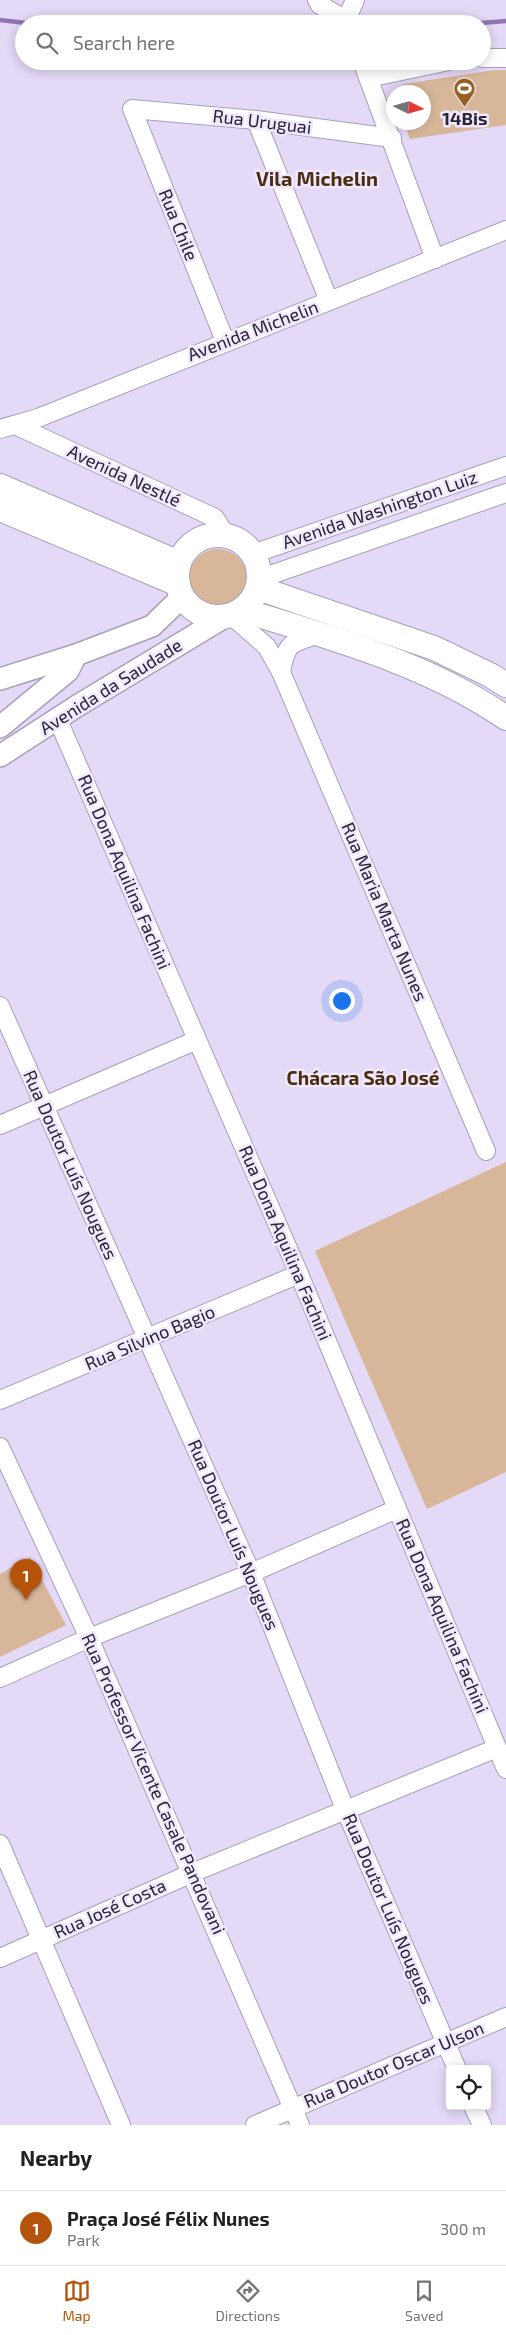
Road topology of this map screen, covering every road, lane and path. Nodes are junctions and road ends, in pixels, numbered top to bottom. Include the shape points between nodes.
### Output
1 (338, 0) edge
2 (354, 0) edge
3 (319, 2) edge
4 (337, 15) edge
5 (349, 15) edge
6 (491, 58) edge
7 (506, 58) edge
8 (365, 70) edge
9 (132, 109) joint
10 (256, 120) junction
11 (392, 138) junction
12 (506, 230) edge
13 (435, 259) junction
14 (329, 301) junction
15 (225, 341) junction
16 (7, 427) edge
17 (506, 466) edge
18 (0, 486) edge
19 (506, 493) edge
20 (0, 509) edge
21 (226, 536) junction
22 (253, 554) junction
23 (180, 582) junction
24 (259, 583) junction
25 (232, 615) junction
26 (318, 634) junction
27 (66, 670) junction
28 (281, 672) junction
29 (0, 679) edge
30 (506, 685) edge
31 (77, 706) junction
32 (506, 718) edge
33 (58, 720) junction
34 (0, 727) edge
35 (0, 756) edge
36 (0, 1006) edge
37 (197, 1040) junction
38 (44, 1106) junction
39 (0, 1125) edge
40 (486, 1151) dead end
41 (299, 1274) junction
42 (147, 1340) junction
43 (0, 1400) edge
44 (0, 1447) edge
45 (397, 1509) junction
46 (251, 1574) junction
47 (89, 1638) junction
48 (0, 1678) edge
49 (497, 1748) junction
50 (506, 1769) edge
51 (345, 1809) junction
52 (0, 1844) edge
53 (192, 1873) junction
54 (41, 1940) junction
55 (0, 1958) edge
56 (506, 2017) edge
57 (445, 2042) junction
58 (455, 2065) edge
59 (476, 2110) edge
60 (297, 2117) edge
61 (122, 2125) edge
62 (255, 2125) edge
63 (482, 2125) edge

1 - 3 street
2 - 5 street
3 - 4 street
6 - 7 street
8 - 11 street
9 - 10 street, Rua Uruguai
9 - 15 street, Rua Chile
10 - 11 street, Rua Uruguai
10 - 14 street
11 - 13 street
12 - 13 street, Avenida Michelin
13 - 14 street, Avenida Michelin
14 - 15 street, Avenida Michelin
15 - 16 street, Avenida Michelin via 38,418
16 - 21 street, Avenida Nestlé via 215,518
17 - 22 street, Avenida Washington Luiz
18 - 23 main road
19 - 24 street, Avenida Washington Luiz
20 - 23 main road
21 - 22 main road via 237,539
21 - 23 main road via 203,538 188,548
22 - 24 main road via 259,570
23 - 25 main road via 199,614
23 - 27 street, Avenida da Saudade via 152,626
24 - 25 main road via 252,601
24 - 30 main road via 434,648
25 - 26 main road
25 - 28 street, Rua Maria Marta Nunes via 267,647
25 - 31 street, Avenida da Saudade
26 - 28 street via 290,644 284,652
26 - 32 main road via 439,679
27 - 29 street
27 - 31 street
27 - 33 street
27 - 34 street, Avenida da Saudade
28 - 40 street, Rua Maria Marta Nunes
31 - 33 street, Avenida da Saudade
33 - 35 street, Avenida da Saudade
33 - 37 street, Rua Dona Aquilina Fachini
36 - 38 street, Rua Doutor Luís Nougues
37 - 38 street
37 - 41 street, Rua Dona Aquilina Fachini
38 - 39 street
38 - 42 street, Rua Doutor Luís Nougues
41 - 42 street, Rua Silvino Bagio
41 - 45 street, Rua Dona Aquilina Fachini
42 - 43 street, Rua Silvino Bagio
42 - 46 street, Rua Doutor Luís Nougues
44 - 47 street, Rua Professor Vicente Casale Pandovani
45 - 46 street
45 - 49 street, Rua Dona Aquilina Fachini
46 - 47 street
46 - 51 street, Rua Doutor Luís Nougues
47 - 48 street
47 - 53 street, Rua Professor Vicente Casale Pandovani
49 - 50 street, Rua Dona Aquilina Fachini
49 - 51 street, Rua José Costa
51 - 53 street, Rua José Costa
51 - 57 street, Rua Doutor Luís Nougues
52 - 54 street
53 - 54 street, Rua José Costa
53 - 60 street, Rua Professor Vicente Casale Pandovani
54 - 55 street, Rua José Costa
54 - 61 street
56 - 57 street, Rua Doutor Oscar Ulson
57 - 58 street, Rua Doutor Luís Nougues
57 - 60 street, Rua Doutor Oscar Ulson
59 - 63 street
60 - 62 street, Rua Doutor Oscar Ulson

